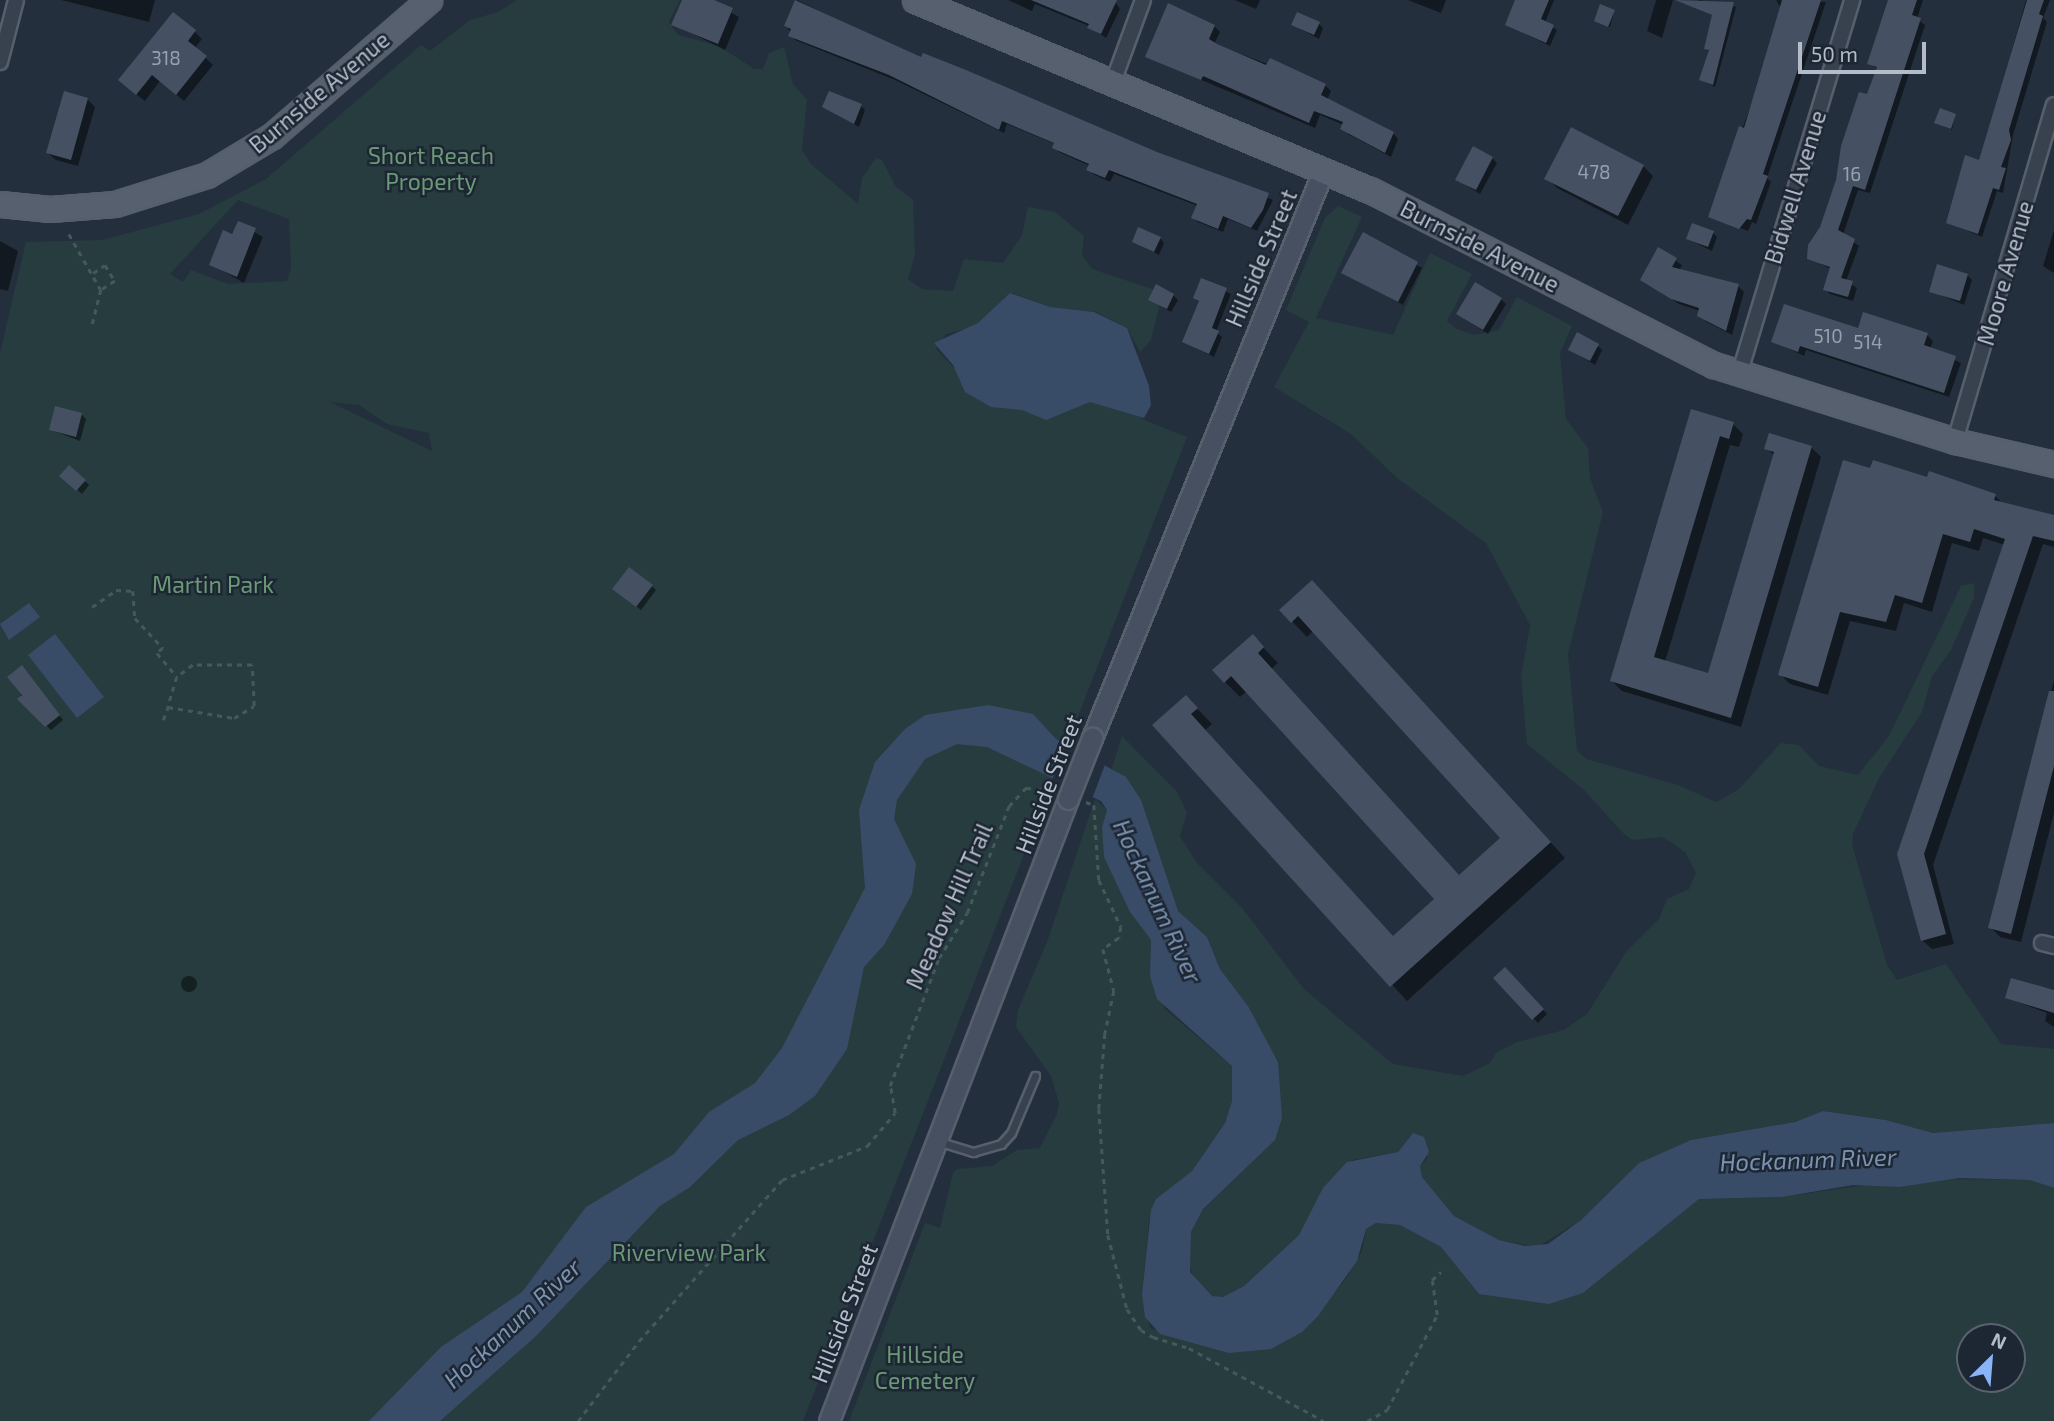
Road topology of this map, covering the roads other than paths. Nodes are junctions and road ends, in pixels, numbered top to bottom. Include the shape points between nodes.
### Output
1 (16, 0) edge
2 (429, 0) edge
3 (915, 0) edge
4 (1143, 0) edge
5 (1852, 0) edge
6 (0, 62) edge
7 (1113, 82) junction
8 (2054, 105) edge
9 (1324, 169) junction
10 (0, 204) edge
11 (1739, 375) junction
12 (1955, 441) junction
13 (2054, 464) edge
14 (1035, 1076) dead end
15 (936, 1141) junction
16 (829, 1421) edge

1 - 6 street
2 - 10 main road, Burnside Avenue via 272,136 207,175 115,204 50,209
3 - 7 main road, Burnside Avenue
4 - 7 street
5 - 11 street, Bidwell Avenue
7 - 9 main road, Burnside Avenue
8 - 12 street, Moore Avenue
9 - 11 main road, Burnside Avenue
9 - 15 main road, Hillside Street, bridge via 1092,738
11 - 12 main road, Burnside Avenue
12 - 13 main road, Burnside Avenue
14 - 15 lane via 1011,1133 1001,1144 972,1152
15 - 16 main road, Hillside Street

